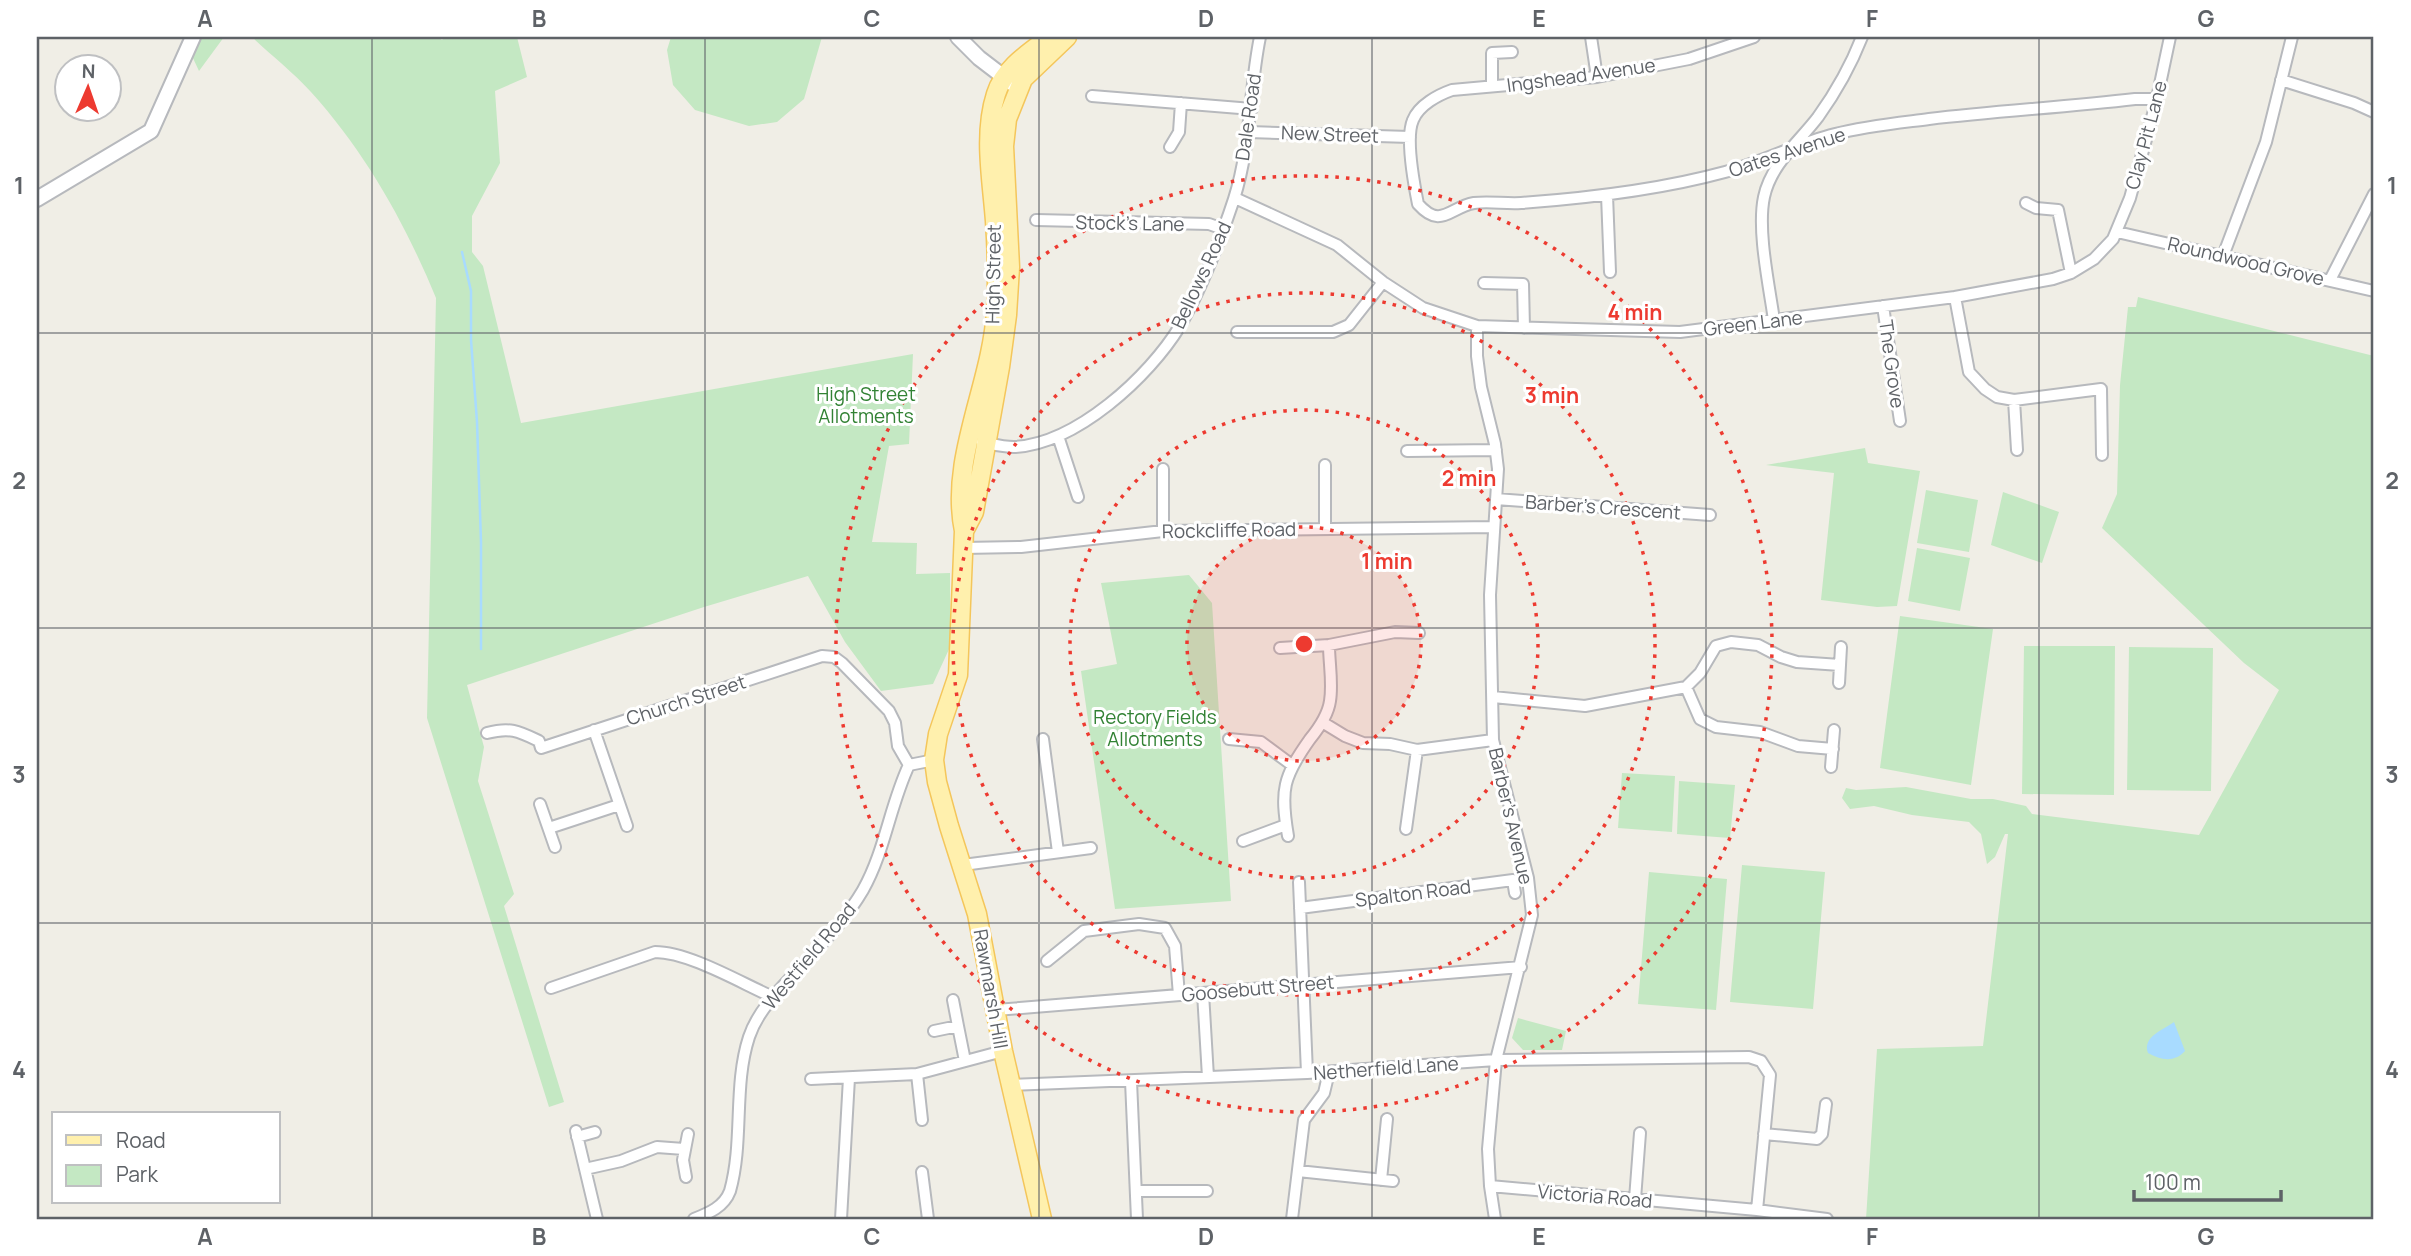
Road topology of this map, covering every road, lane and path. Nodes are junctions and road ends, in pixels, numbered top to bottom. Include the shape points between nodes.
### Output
1 (193, 37) edge
2 (958, 37) edge
3 (1050, 37) edge
4 (1067, 37) edge
5 (1261, 37) edge
6 (1591, 37) edge
7 (1755, 37) edge
8 (1862, 37) edge
9 (2170, 37) edge
10 (2292, 37) edge
11 (1512, 52) dead end
12 (1597, 76) junction
13 (2281, 80) junction
14 (1011, 82) junction
15 (1492, 86) junction
16 (1092, 96) dead end
17 (2157, 99) junction
18 (1181, 103) junction
19 (1252, 109) junction
20 (2374, 113) edge
21 (1249, 132) junction
22 (1410, 137) junction
23 (1170, 147) dead end
24 (1789, 151) junction
25 (1607, 194) junction
26 (2374, 194) edge
27 (1235, 198) junction
28 (37, 199) edge
29 (2026, 203) dead end
30 (1036, 220) dead end
31 (1223, 229) junction
32 (2117, 232) junction
33 (2223, 256) junction
34 (1609, 272) dead end
35 (2071, 273) junction
36 (2330, 281) junction
37 (1382, 282) junction
38 (1484, 283) dead end
39 (2374, 290) edge
40 (1955, 297) junction
41 (1883, 306) junction
42 (1774, 320) junction
43 (1477, 326) junction
44 (1524, 328) junction
45 (1237, 332) dead end
46 (2014, 400) junction
47 (1900, 421) dead end
48 (1058, 436) junction
49 (977, 441) junction
50 (1496, 450) junction
51 (2017, 450) dead end
52 (1407, 451) dead end
53 (2102, 455) dead end
54 (1325, 465) dead end
55 (1163, 469) dead end
56 (1078, 497) dead end
57 (1496, 499) junction
58 (1710, 515) dead end
59 (1494, 527) junction
60 (1325, 529) junction
61 (1163, 531) junction
62 (964, 540) junction
63 (1419, 633) dead end
64 (1329, 645) junction
65 (1841, 647) dead end
66 (1280, 648) dead end
67 (1840, 666) junction
68 (1839, 683) dead end
69 (1686, 687) junction
70 (1493, 697) junction
71 (1322, 722) junction
72 (594, 730) junction
73 (1834, 730) dead end
74 (487, 733) dead end
75 (1043, 739) dead end
76 (1229, 739) dead end
77 (1493, 740) junction
78 (1833, 749) junction
79 (1417, 750) junction
80 (934, 760) junction
81 (909, 765) junction
82 (1292, 765) junction
83 (1831, 767) dead end
84 (540, 804) dead end
85 (619, 805) junction
86 (627, 826) dead end
87 (549, 828) junction
88 (1406, 829) dead end
89 (1244, 841) dead end
90 (555, 847) dead end
91 (1091, 848) dead end
92 (1058, 852) junction
93 (963, 865) junction
94 (1299, 882) dead end
95 (1515, 893) dead end
96 (1300, 908) junction
97 (1047, 961) dead end
98 (1521, 967) junction
99 (1302, 985) junction
100 (551, 988) dead end
101 (1203, 993) junction
102 (1179, 995) junction
103 (773, 997) junction
104 (953, 1000) dead end
105 (996, 1010) junction
106 (958, 1026) junction
107 (934, 1031) dead end
108 (1003, 1051) junction
109 (1496, 1060) junction
110 (965, 1061) junction
111 (1329, 1072) junction
112 (1307, 1073) junction
113 (917, 1074) junction
114 (849, 1077) junction
115 (1208, 1077) junction
116 (811, 1079) dead end
117 (1131, 1081) junction
118 (1010, 1086) junction
119 (1826, 1104) dead end
120 (933, 1110) dead end
121 (1387, 1119) dead end
122 (595, 1132) dead end
123 (1640, 1133) dead end
124 (688, 1134) dead end
125 (1764, 1134) junction
126 (684, 1149) junction
127 (585, 1169) junction
128 (1297, 1171) junction
129 (922, 1172) dead end
130 (686, 1177) dead end
131 (1381, 1180) junction
132 (1393, 1181) dead end
133 (1490, 1186) junction
134 (1136, 1191) junction
135 (1207, 1191) dead end
136 (1635, 1199) junction
137 (1757, 1210) junction
138 (597, 1219) edge
139 (694, 1219) edge
140 (841, 1219) edge
141 (928, 1219) edge
142 (1042, 1219) edge
143 (1137, 1219) edge
144 (1292, 1219) edge
145 (1495, 1219) edge
146 (1826, 1219) edge

1 - 28 street via 151,131
2 - 14 street
3 - 14 main road, High Street via 1024,56
4 - 14 main road, High Street via 1023,79
5 - 19 street, Dale Road
6 - 12 street
7 - 12 street, Ingshead Avenue via 1689,59
8 - 24 street via 1852,63 1821,113
9 - 17 street, Clay Pit Lane
10 - 13 street
11 - 15 street via 1492,53
12 - 15 street, Ingshead Avenue
13 - 20 street
13 - 33 street via 2266,142
14 - 49 main road, High Street via 1004,146 1010,267 1007,315 1000,367
15 - 22 street, Ingshead Avenue via 1452,90 1434,97 1413,118
16 - 18 street
17 - 24 street, Oates Avenue via 1888,124 1835,134
17 - 32 street, Clay Pit Lane
18 - 19 street
18 - 23 street via 1179,132
19 - 21 street, Dale Road
21 - 22 street, New Street
21 - 27 street, Dale Road
22 - 25 street, Oates Avenue via 1418,204 1438,216 1470,204
24 - 25 street, Oates Avenue via 1727,172
24 - 42 street via 1770,180 1762,207
25 - 34 street
26 - 36 street
27 - 31 street, Bellows Road
27 - 37 street, Green Lane via 1337,244
29 - 35 street via 2058,210
30 - 31 street, Stock's Lane via 1209,224
31 - 48 street, Bellows Road via 1191,303 1164,349 1125,390
32 - 33 street, Roundwood Grove
32 - 35 street, Green Lane via 2094,259
33 - 36 street, Roundwood Grove
35 - 40 street, Green Lane
36 - 39 street, Roundwood Grove
37 - 43 street, Green Lane via 1423,308
37 - 45 street via 1342,329
38 - 44 street via 1523,284
40 - 41 street, Green Lane
40 - 46 street via 1969,372 1997,397
41 - 42 street, Green Lane
41 - 47 street, The Grove
42 - 44 street, Green Lane via 1680,332
43 - 44 street, Green Lane
43 - 50 street, Barber's Avenue via 1481,387
46 - 51 street
46 - 53 street via 2101,389
48 - 49 street, Bellows Road via 1013,447
48 - 56 street
49 - 62 main road, High Street via 974,512
50 - 52 street
50 - 57 street, Barber's Avenue
54 - 60 street
55 - 61 street
57 - 58 street, Barber's Crescent
57 - 59 street, Barber's Avenue
59 - 60 street, Rockcliffe Road
59 - 70 street, Barber's Avenue via 1490,595
60 - 61 street, Rockcliffe Road
61 - 62 street, Rockcliffe Road via 1021,547
62 - 80 main road, High Street via 958,675
63 - 64 street via 1395,632
64 - 66 street
64 - 71 street via 1330,701
65 - 67 street
67 - 68 street
67 - 69 street via 1797,662 1758,645 1731,642 1716,646
69 - 70 street via 1585,706
69 - 78 street via 1700,719 1716,727 1760,732 1798,746
70 - 77 street, Barber's Avenue
71 - 79 street via 1363,743
71 - 82 street
72 - 74 street, Church Street via 541,748 539,741 518,731
72 - 81 street, Church Street via 822,656 834,657 889,711 898,746
72 - 85 street
73 - 78 street
75 - 92 street
76 - 82 street via 1261,743
77 - 79 street
77 - 98 street, Barber's Avenue via 1528,878 1532,915
78 - 83 street
79 - 88 street
80 - 81 street
80 - 93 main road, Rawmarsh Hill
81 - 103 street, Westfield Road via 863,890
82 - 89 street via 1284,786 1287,831
84 - 87 street
85 - 86 street
85 - 87 street
87 - 90 street
91 - 92 street
92 - 93 street
93 - 105 main road, Rawmarsh Hill
94 - 96 street
95 - 96 street, Spalton Road via 1513,880
96 - 99 street
97 - 102 street via 1084,931 1139,923 1165,928 1175,946
98 - 99 street, Goosebutt Street
98 - 109 street, Barber's Avenue
99 - 101 street, Goosebutt Street
99 - 112 street
100 - 103 street via 666,952
101 - 102 street, Goosebutt Street
101 - 115 street
102 - 105 street, Goosebutt Street
103 - 139 street, Westfield Road via 748,1039 730,1191 717,1208
104 - 106 street
105 - 108 main road, Rawmarsh Hill
106 - 107 street
106 - 110 street
108 - 110 street
108 - 118 main road, Rawmarsh Hill
109 - 111 street, Netherfield Lane
109 - 125 street, Netherfield Lane via 1761,1061 1770,1075
109 - 133 street, Barber's Avenue via 1488,1149
110 - 113 street
111 - 112 street, Netherfield Lane
111 - 128 street via 1324,1093 1304,1120
112 - 115 street, Netherfield Lane
113 - 114 street
113 - 120 street via 921,1114
114 - 116 street
114 - 140 street
115 - 117 street, Netherfield Lane
117 - 118 street, Netherfield Lane
117 - 134 street
118 - 142 main road, Rawmarsh Hill
119 - 125 street via 1822,1134 1817,1139
121 - 131 street
122 - 127 street via 577,1134
123 - 136 street
124 - 126 street
125 - 137 street
126 - 127 street via 657,1147
126 - 130 street
127 - 138 street
128 - 131 street
128 - 144 street
129 - 141 street
131 - 132 street
133 - 136 street, Victoria Road
133 - 145 street, Barber's Avenue
134 - 135 street
134 - 143 street
136 - 137 street, Victoria Road
137 - 146 street, Victoria Road

